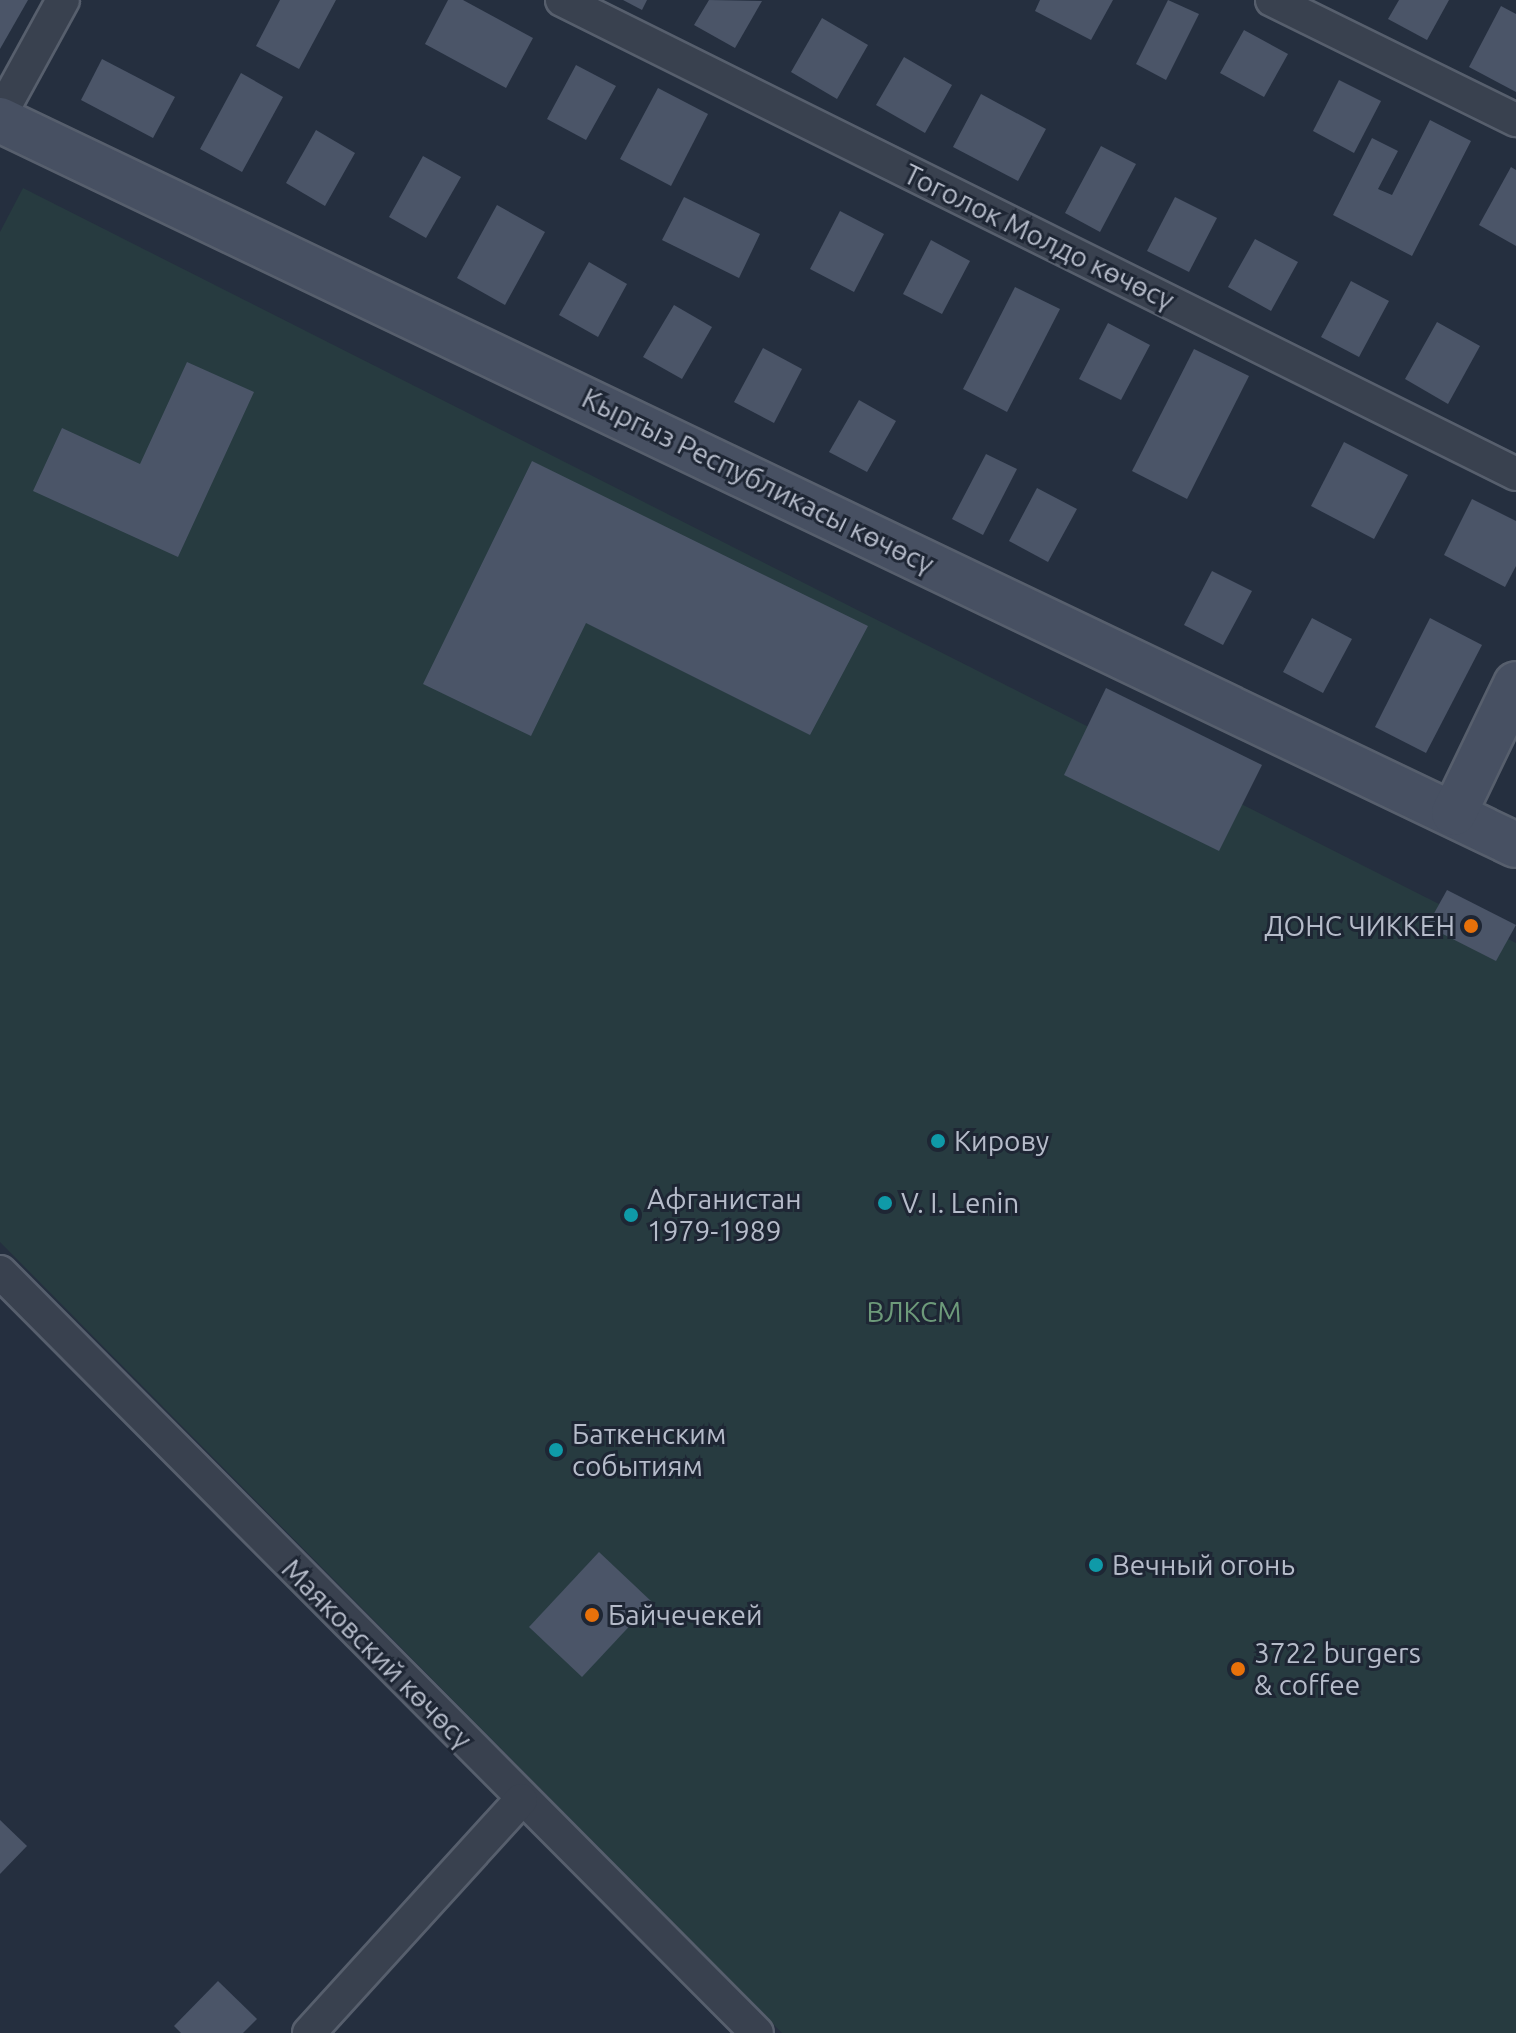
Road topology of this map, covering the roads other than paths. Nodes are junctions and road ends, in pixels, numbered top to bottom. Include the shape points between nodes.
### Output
1 (63, 0) edge
2 (562, 0) edge
3 (1272, 0) edge
4 (0, 117) edge
5 (1516, 120) edge
6 (1516, 474) edge
7 (1516, 684) edge
8 (1454, 813) junction
9 (1516, 845) edge
10 (0, 1272) edge
11 (521, 1800) junction
12 (309, 2033) edge
13 (757, 2033) edge

1 - 4 street
2 - 6 street, Тоголок Молдо көчөсү
3 - 5 street
4 - 8 main road, Кыргыз Республикасы көчөсү
7 - 8 main road
8 - 9 main road, Кыргыз Республикасы көчөсү
10 - 11 street, Маяковский көчөсү
11 - 12 street
11 - 13 street, Маяковский көчөсү

